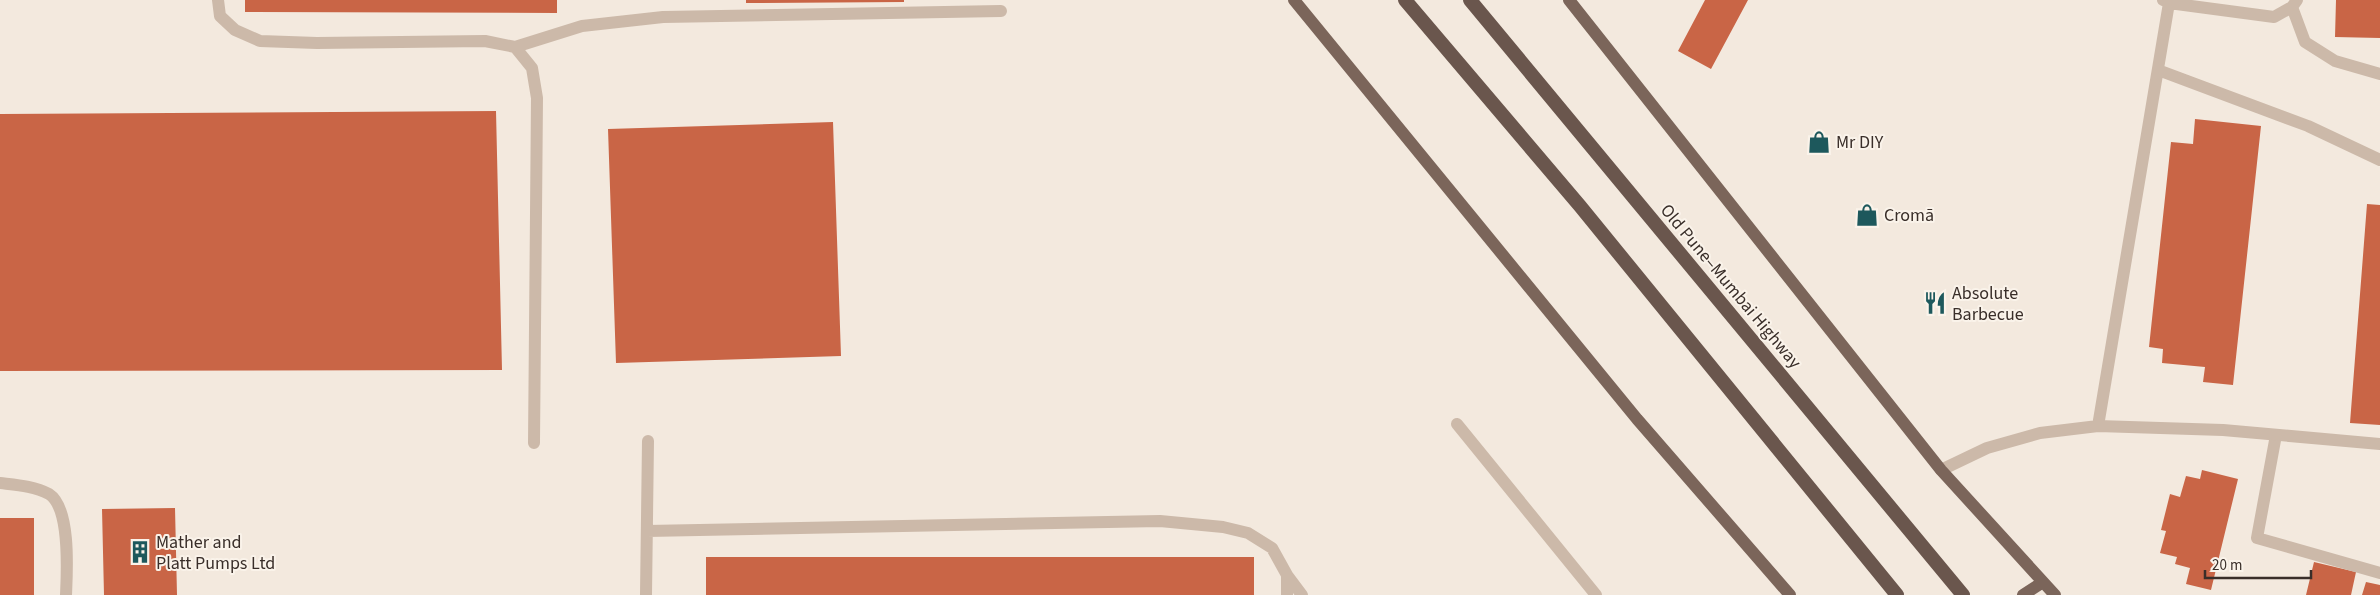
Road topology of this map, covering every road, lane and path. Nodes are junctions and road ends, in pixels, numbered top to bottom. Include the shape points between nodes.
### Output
1 (218, 0) edge
2 (1294, 0) edge
3 (1404, 0) edge
4 (1470, 0) edge
5 (1569, 0) edge
6 (2166, 1) edge
7 (2295, 3) edge
8 (2221, 5) edge
9 (1001, 11) dead end
10 (515, 47) junction
11 (2158, 70) junction
12 (2380, 74) edge
13 (2380, 160) edge
14 (1457, 424) dead end
15 (2098, 426) junction
16 (2276, 435) junction
17 (648, 441) dead end
18 (534, 444) dead end
19 (2380, 444) edge
20 (1941, 470) junction
21 (0, 483) edge
22 (647, 531) junction
23 (2380, 573) edge
24 (1287, 575) junction
25 (2043, 582) junction
26 (66, 595) edge
27 (646, 595) edge
28 (1287, 595) edge
29 (1302, 595) edge
30 (1596, 595) edge
31 (1790, 595) edge
32 (1897, 595) edge
33 (1963, 595) edge
34 (2023, 595) edge
35 (2054, 595) edge

1 - 10 street via 220,16 234,30 260,41 485,41
2 - 31 main road via 1637,419
3 - 32 highway via 1580,206
4 - 33 highway, Old Pune–Mumbai Highway
5 - 20 main road
6 - 8 street
6 - 11 street
7 - 8 street via 2274,18
7 - 12 street via 2305,42 2335,61
9 - 10 street via 663,18 582,26
10 - 18 street via 532,68 537,98
11 - 13 street via 2308,126
11 - 15 street
14 - 30 street
15 - 16 street
15 - 20 street via 2040,433 1987,448
16 - 19 street
16 - 23 street via 2256,538
17 - 22 street
20 - 25 main road
21 - 26 street via 26,486 51,495 64,516
22 - 24 street via 1160,521 1223,527 1248,533 1272,548
22 - 27 street
24 - 28 street
24 - 29 street
25 - 34 main road
25 - 35 main road

